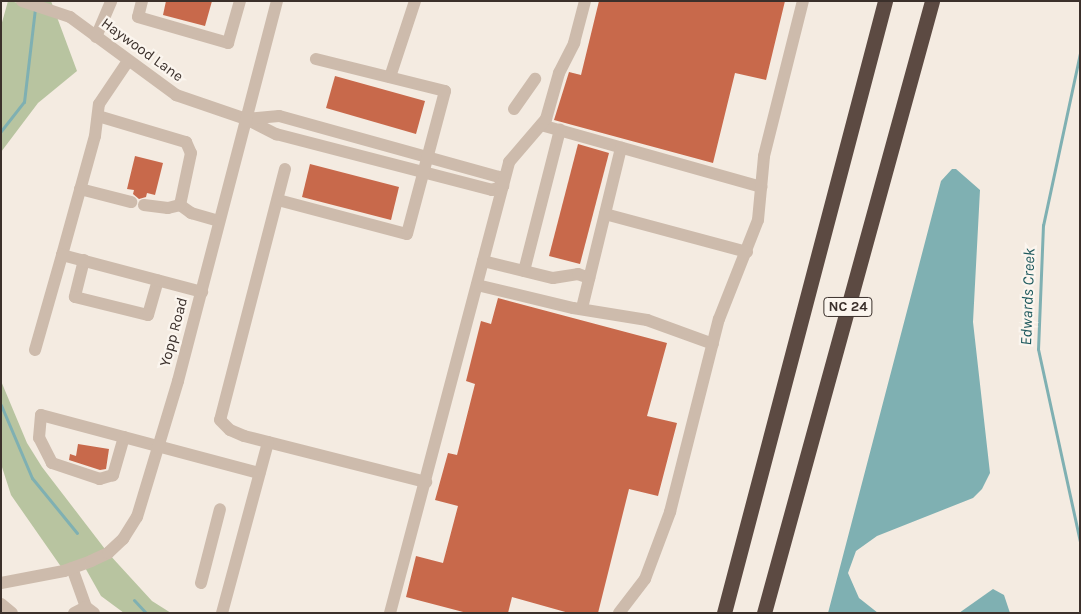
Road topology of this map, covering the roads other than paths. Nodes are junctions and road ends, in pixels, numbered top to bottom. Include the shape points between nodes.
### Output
1 (22, 1) edge
2 (111, 1) edge
3 (142, 1) edge
4 (240, 1) edge
5 (277, 1) edge
6 (415, 1) edge
7 (585, 1) edge
8 (803, 1) edge
9 (885, 1) edge
10 (932, 1) edge
11 (96, 36) junction
12 (316, 60) dead end
13 (128, 61) junction
14 (390, 77) junction
15 (536, 80) dead end
16 (514, 109) dead end
17 (98, 116) junction
18 (246, 119) junction
19 (541, 125) junction
20 (560, 130) junction
21 (622, 148) junction
22 (427, 157) junction
23 (286, 169) dead end
24 (423, 172) junction
25 (503, 186) junction
26 (761, 187) junction
27 (80, 189) junction
28 (278, 200) junction
29 (180, 204) junction
30 (605, 214) junction
31 (219, 221) junction
32 (747, 252) junction
33 (62, 255) junction
34 (84, 260) junction
35 (483, 261) junction
36 (524, 271) junction
37 (589, 278) junction
38 (158, 280) junction
39 (477, 284) junction
40 (202, 292) junction
41 (582, 308) junction
42 (713, 344) junction
43 (34, 350) dead end
44 (124, 437) junction
45 (268, 442) junction
46 (160, 447) junction
47 (258, 474) junction
48 (426, 482) junction
49 (220, 509) dead end
50 (72, 568) junction
51 (201, 582) dead end
52 (1, 583) edge
53 (1, 604) edge
54 (90, 610) edge
55 (12, 613) edge
56 (74, 613) edge
57 (222, 613) edge
58 (390, 613) edge
59 (619, 613) edge
60 (724, 613) edge
61 (764, 613) edge

1 - 11 street, Haywood Lane via 53,9
2 - 11 street
3 - 4 street via 138,17 228,43
5 - 18 street, Yopp Road
6 - 14 street
7 - 19 street via 574,43 561,68 550,109
8 - 26 street via 764,156
9 - 60 highway, NC 24
10 - 61 highway, NC 24
11 - 13 street, Haywood Lane
12 - 14 street
13 - 17 street via 104,93
13 - 18 street, Haywood Lane via 176,95
14 - 22 street via 445,91
15 - 16 street
17 - 27 street
17 - 29 street via 186,142 191,153 179,196
18 - 22 street via 279,116
18 - 24 street, Haywood Lane via 276,134
18 - 31 street, Yopp Road
19 - 20 street
19 - 25 street via 509,162
20 - 21 street
20 - 36 street
21 - 26 street
21 - 30 street
22 - 24 street
22 - 25 street via 499,177
23 - 28 street
24 - 25 street, Haywood Lane via 492,190
24 - 28 street via 407,234
25 - 35 street
26 - 32 street via 758,220
27 - 29 street via 138,204 168,208
27 - 33 street
28 - 45 street via 219,415 223,426 230,430
29 - 31 street via 190,213
30 - 32 street
30 - 37 street
31 - 40 street, Yopp Road
32 - 42 street via 719,319
33 - 34 street
33 - 43 street
34 - 38 street
34 - 38 street via 75,297 148,315
35 - 36 street
35 - 39 street
36 - 37 street via 553,278 578,274
37 - 41 street
38 - 40 street
39 - 41 street
39 - 48 street
40 - 46 street, Yopp Road
41 - 42 street via 646,320
42 - 59 street via 670,512 645,579
44 - 44 street via 41,415 39,438 52,463 91,476 113,475
44 - 46 street
45 - 47 street
45 - 48 street
46 - 47 street
46 - 50 street, Yopp Road via 138,517 123,539 108,553
47 - 57 street
48 - 58 street
49 - 51 street
50 - 52 street, Yopp Road
50 - 54 street
53 - 55 street
54 - 56 street

